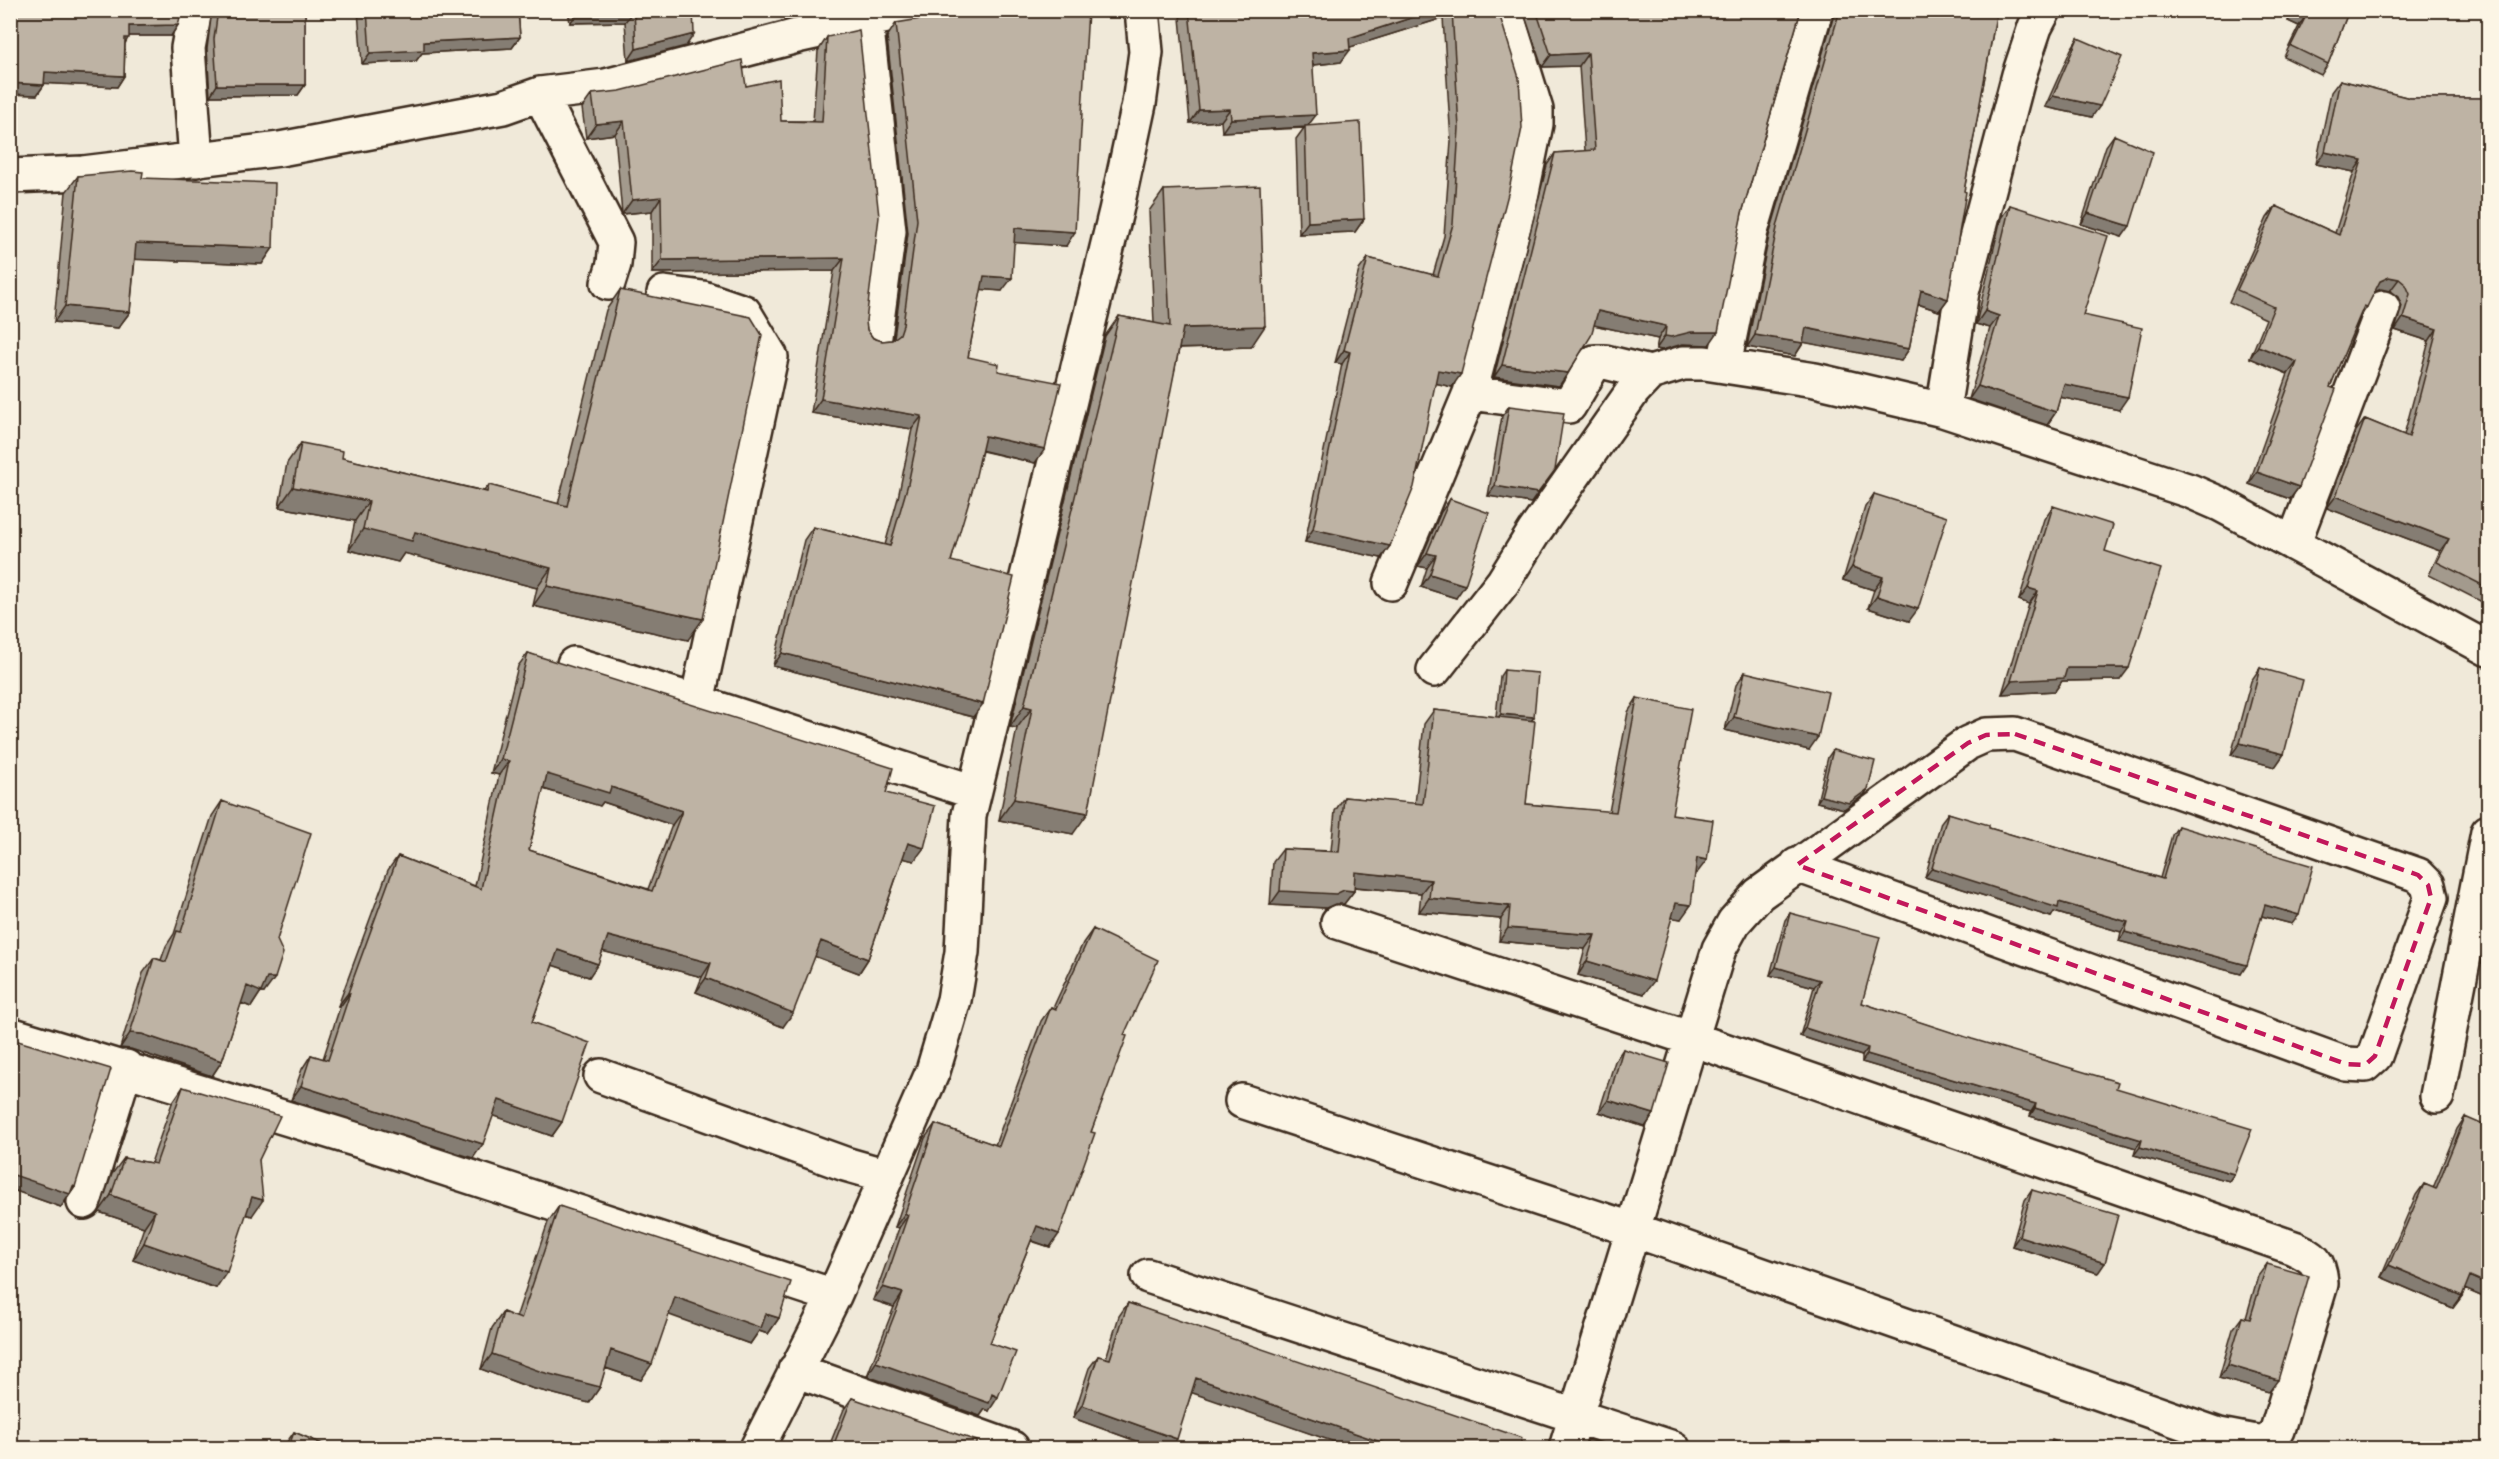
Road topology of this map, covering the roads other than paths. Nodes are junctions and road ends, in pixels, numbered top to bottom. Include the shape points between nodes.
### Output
1 (195, 10) edge
2 (915, 10) edge
3 (1505, 10) edge
4 (1816, 10) edge
5 (2044, 10) edge
6 (1144, 11) edge
7 (866, 20) junction
8 (794, 23) edge
9 (540, 94) junction
10 (196, 159) junction
11 (10, 176) edge
12 (608, 284) dead end
13 (664, 293) dead end
14 (2383, 308) dead end
15 (875, 336) edge
16 (1724, 365) junction
17 (1650, 373) junction
18 (1470, 393) junction
19 (1943, 410) junction
20 (2294, 542) junction
21 (1391, 583) dead end
22 (2488, 649) edge
23 (574, 664) dead end
24 (1434, 670) dead end
25 (698, 702) junction
26 (974, 792) junction
27 (2488, 832) edge
28 (1797, 865) junction
29 (1338, 922) dead end
30 (10, 1034) edge
31 (1692, 1039) junction
32 (126, 1067) junction
33 (601, 1076) dead end
34 (2437, 1096) dead end
35 (1242, 1101) dead end
36 (887, 1176) junction
37 (84, 1203) dead end
38 (1634, 1230) junction
39 (1148, 1276) dead end
40 (834, 1296) junction
41 (795, 1370) junction
42 (1576, 1415) junction
43 (1002, 1445) edge
44 (757, 1449) edge
45 (1566, 1449) edge
46 (1673, 1449) edge

1 - 10 street via 188,48
2 - 7 street
3 - 18 street via 1536,110 1536,124 1520,207
4 - 16 street via 1751,231
5 - 19 street via 2019,75 1965,281
6 - 26 street via 1146,52 1139,104 1116,211
7 - 8 street
7 - 15 street via 889,231
8 - 9 street via 606,86
9 - 10 street via 503,107 279,148
9 - 12 street via 616,242
10 - 11 street via 83,173
13 - 25 street via 703,298 744,312 771,357
14 - 20 street
16 - 17 street via 1683,363
16 - 19 street via 1815,380
17 - 18 street via 1595,362 1569,406
17 - 24 street via 1628,397 1503,582
18 - 21 street
19 - 20 street via 2190,491
20 - 22 street
23 - 25 street
25 - 26 street
26 - 36 street via 969,816 962,952 954,1000 933,1071
27 - 34 street
28 - 28 street via 2346,1064 2365,1065 2375,1056 2431,898 2428,885 2418,875 2015,735 1986,735 1968,743
28 - 31 street via 1759,894 1734,922 1719,949
29 - 31 street
30 - 32 street
31 - 38 street
31 - 38 street via 2309,1256 2320,1268 2321,1284 2284,1408 2269,1441 2219,1435
32 - 37 street
32 - 40 street
33 - 36 street
35 - 38 street
36 - 40 street
38 - 42 street
39 - 42 street
40 - 41 street
41 - 43 street
41 - 44 street
42 - 45 street
42 - 46 street

